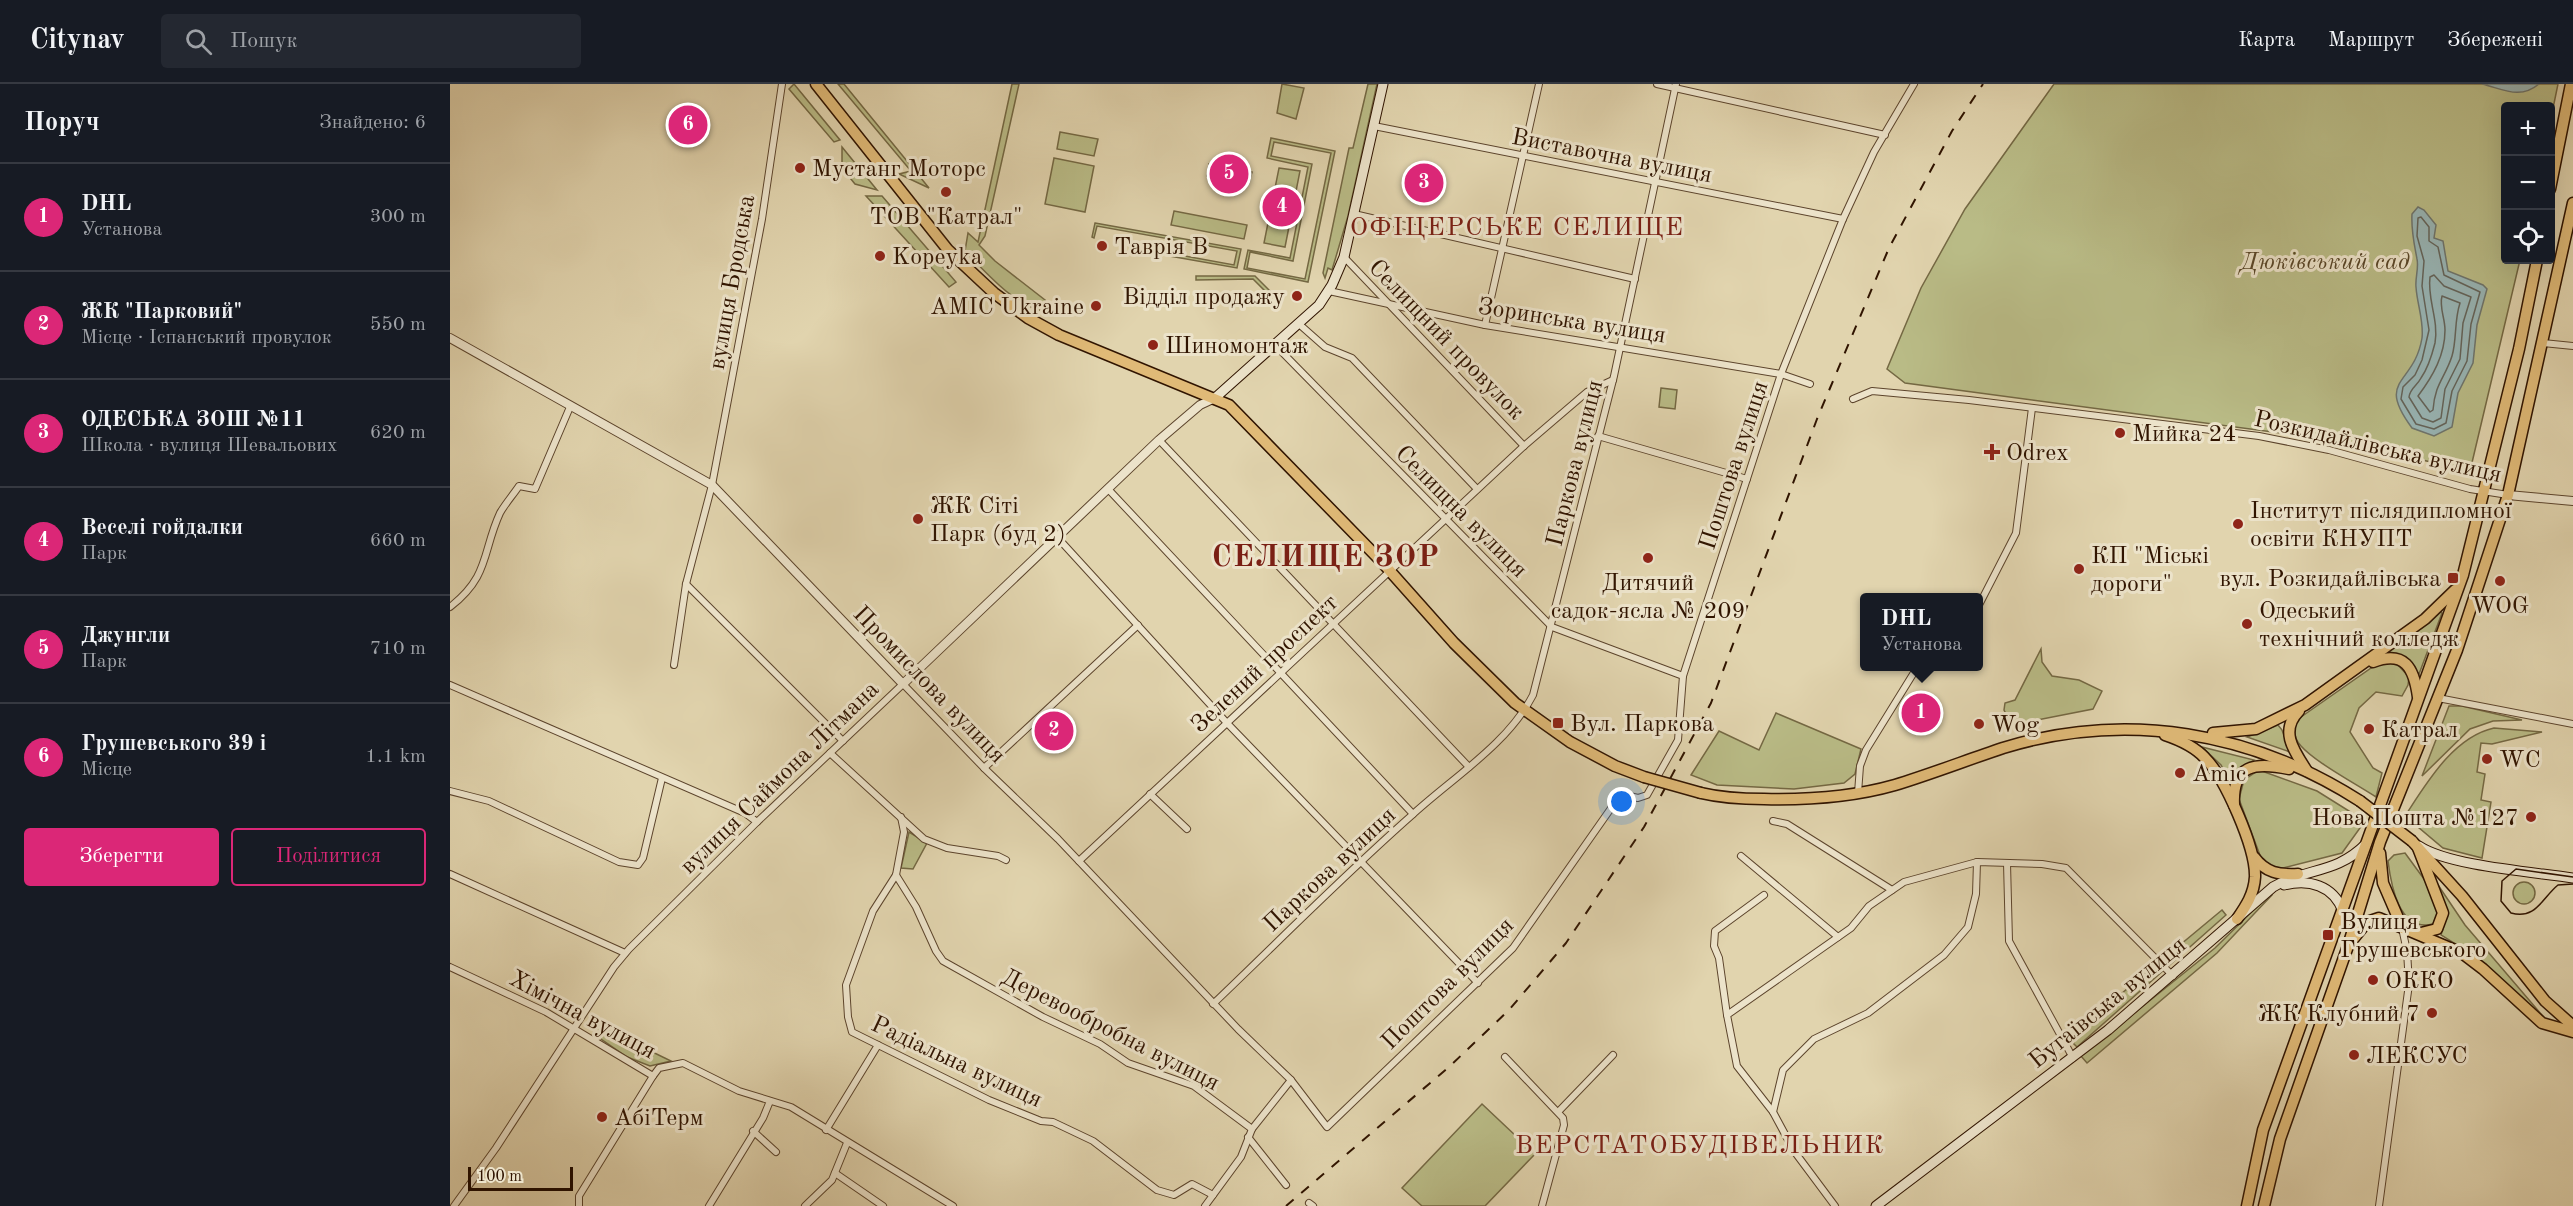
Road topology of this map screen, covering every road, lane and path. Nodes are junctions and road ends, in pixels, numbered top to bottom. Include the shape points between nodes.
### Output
1 (782, 84) edge
2 (816, 84) edge
3 (1383, 84) edge
4 (1539, 84) edge
5 (1657, 84) edge
6 (1914, 84) edge
7 (2572, 85) edge
8 (1676, 86) edge
9 (1374, 126) junction
10 (1885, 135) junction
11 (1523, 156) junction
12 (2555, 165) edge
13 (1656, 182) junction
14 (2573, 203) edge
15 (1354, 214) junction
16 (1843, 219) junction
17 (1501, 248) junction
18 (1344, 257) junction
19 (2536, 264) edge
20 (1635, 279) junction
21 (1329, 291) junction
22 (1387, 306) junction
23 (1299, 324) junction
24 (1485, 325) junction
25 (450, 338) edge
26 (2543, 343) junction
27 (1275, 345) junction
28 (2573, 346) edge
29 (1620, 347) junction
30 (1781, 374) junction
31 (1613, 380) junction
32 (1810, 384) dead end
33 (1215, 398) junction
34 (1853, 399) dead end
35 (570, 407) junction
36 (2032, 408) junction
37 (1598, 436) junction
38 (1160, 440) junction
39 (1524, 446) junction
40 (1747, 479) junction
41 (712, 485) junction
42 (1477, 489) junction
43 (1109, 490) junction
44 (2486, 492) junction
45 (2508, 495) junction
46 (2573, 501) edge
47 (1444, 519) junction
48 (1057, 537) junction
49 (1389, 572) junction
50 (686, 585) junction
51 (2459, 586) junction
52 (1983, 597) edge
53 (450, 607) edge
54 (1334, 623) junction
55 (1138, 625) junction
56 (1552, 627) junction
57 (674, 665) dead end
58 (2361, 666) junction
59 (1915, 671) edge
60 (1281, 673) junction
61 (1683, 676) junction
62 (903, 684) junction
63 (450, 686) edge
64 (2438, 698) junction
65 (2419, 699) junction
66 (2305, 705) junction
67 (1525, 711) junction
68 (1227, 723) junction
69 (2573, 724) edge
70 (2147, 730) junction
71 (2192, 733) junction
72 (843, 741) junction
73 (830, 753) junction
74 (1469, 767) junction
75 (984, 768) junction
76 (2308, 772) junction
77 (662, 778) junction
78 (450, 791) edge
79 (1858, 793) junction
80 (1150, 794) junction
81 (2234, 808) junction
82 (1413, 814) junction
83 (901, 817) junction
84 (1773, 821) dead end
85 (757, 822) junction
86 (1187, 829) dead end
87 (2367, 842) junction
88 (2380, 842) junction
89 (2414, 843) junction
90 (2251, 852) junction
91 (1741, 856) dead end
92 (1006, 860) dead end
93 (1079, 861) junction
94 (1361, 862) junction
95 (1977, 862) junction
96 (2007, 863) junction
97 (450, 874) edge
98 (2298, 874) junction
99 (896, 875) junction
100 (2573, 878) edge
101 (2273, 887) junction
102 (1892, 890) junction
103 (1764, 895) dead end
104 (2343, 911) junction
105 (2237, 919) junction
106 (2402, 927) junction
107 (2419, 934) junction
108 (1838, 938) junction
109 (2348, 946) junction
110 (625, 953) junction
111 (450, 967) edge
112 (2174, 976) junction
113 (1478, 983) junction
114 (1213, 1004) junction
115 (1727, 1015) junction
116 (2573, 1026) edge
117 (573, 1029) junction
118 (2573, 1032) edge
119 (878, 1045) junction
120 (1613, 1055) dead end
121 (1505, 1057) dead end
122 (2073, 1058) junction
123 (653, 1076) junction
124 (1291, 1080) junction
125 (770, 1101) junction
126 (1559, 1112) junction
127 (1773, 1112) junction
128 (1327, 1127) joint
129 (1252, 1129) junction
130 (826, 1130) junction
131 (753, 1131) junction
132 (1248, 1137) junction
133 (847, 1143) junction
134 (776, 1152) dead end
135 (835, 1173) junction
136 (1286, 1185) dead end
137 (1213, 1195) junction
138 (454, 1206) edge
139 (579, 1206) edge
140 (709, 1206) edge
141 (805, 1206) edge
142 (883, 1206) edge
143 (953, 1206) edge
144 (1205, 1206) edge
145 (1542, 1206) edge
146 (1835, 1206) edge
147 (1876, 1206) edge
148 (2247, 1206) edge
149 (2264, 1206) edge
150 (2379, 1206) edge

1 - 41 street, вулиця Бродська via 762,219
2 - 33 main road via 943,244 1002,299 1028,318 1075,342
3 - 9 main road
4 - 11 street
5 - 8 street
6 - 10 street, Поштова вулиця
7 - 12 main road
8 - 10 street
8 - 13 street, Паркова вулиця
9 - 11 street, Виставочна вулиця
9 - 15 main road
10 - 16 street, Поштова вулиця
11 - 13 street, Виставочна вулиця
11 - 17 street
13 - 16 street, Виставочна вулиця
13 - 20 street, Паркова вулиця
14 - 26 main road
15 - 17 street
15 - 18 main road
16 - 30 street, Поштова вулиця
17 - 20 street
17 - 24 street
18 - 21 main road
18 - 22 street, Селищний провулок
19 - 44 main road
20 - 29 street, Паркова вулиця
21 - 22 street, Зоринська вулиця
21 - 23 main road
22 - 24 street, Зоринська вулиця
22 - 39 street, Селищний провулок
23 - 27 main road
23 - 42 street via 1325,347 1352,358
24 - 29 street, Зоринська вулиця
25 - 35 street, Промислова вулиця
26 - 28 street
26 - 45 main road
27 - 33 main road
27 - 47 street, Селищна вулиця
29 - 30 street, Зоринська вулиця
29 - 31 street, Паркова вулиця
30 - 32 street, Зоринська вулиця
30 - 40 street, Поштова вулиця
31 - 37 street, Паркова вулиця
31 - 39 street, Зелений проспект via 1587,393
33 - 38 street, вулиця Саймона Літмана via 1200,405
33 - 49 main road via 1240,414
34 - 36 street, Розкидайлівська вулиця via 1872,391
35 - 41 street, Промислова вулиця
35 - 53 street via 535,489 519,486 501,511 482,572 465,596
36 - 44 street, Розкидайлівська вулиця via 2259,436 2329,450
36 - 52 street via 2016,533
37 - 40 street
37 - 56 street, Паркова вулиця
38 - 43 street, вулиця Саймона Літмана
38 - 54 street
39 - 42 street, Зелений проспект
40 - 61 street, Поштова вулиця
41 - 50 street, вулиця Бродська
41 - 62 street, Промислова вулиця
42 - 47 street, Зелений проспект
43 - 48 street, вулиця Саймона Літмана
43 - 60 street
44 - 45 street, Розкидайлівська вулиця
44 - 51 main road
45 - 46 street, Розкидайлівська вулиця
45 - 64 main road via 2472,610
47 - 49 street, Зелений проспект
47 - 56 street, Селищна вулиця
48 - 55 street
48 - 62 street, вулиця Саймона Літмана
49 - 54 street, Зелений проспект
49 - 67 main road via 1454,643
50 - 57 street, вулиця Бродська
50 - 72 street
51 - 58 main road via 2426,619
51 - 65 main road
54 - 60 street, Зелений проспект
54 - 74 street
55 - 68 street
55 - 75 street
56 - 61 street, Селищна вулиця
56 - 67 street, Паркова вулиця
58 - 65 main road via 2388,657 2398,659 2413,672
58 - 66 main road
59 - 79 street via 1866,750
60 - 68 street, Зелений проспект
60 - 82 street
61 - 113 street, Поштова вулиця via 1678,740 1647,795 1638,798 1621,794 1513,948
62 - 72 street, вулиця Саймона Літмана
62 - 75 street, Промислова вулиця
63 - 77 street
64 - 69 street
64 - 88 main road
65 - 87 main road
66 - 71 main road via 2248,731
66 - 76 main road via 2292,718 2288,732
67 - 74 street, Паркова вулиця
67 - 79 main road, bridge via 1585,751 1644,777 1701,793 1768,799
68 - 80 street, Зелений проспект
68 - 94 street
70 - 71 main road
70 - 79 main road via 2047,737
70 - 81 main road via 2185,743 2204,756
71 - 76 main road via 2235,743
72 - 73 street, вулиця Саймона Літмана
73 - 83 street
73 - 85 street, вулиця Саймона Літмана
74 - 82 street, Паркова вулиця
75 - 93 street, Промислова вулиця
76 - 81 main road via 2267,765 2252,767 2236,783
76 - 89 main road, bridge via 2360,801
77 - 78 street via 638,865 619,861 489,801
77 - 85 street via 745,813
80 - 86 street
80 - 93 street, Зелений проспект
81 - 90 main road
82 - 94 street, Паркова вулиця
83 - 92 street via 924,839 947,848
83 - 99 street, Радіальна вулиця via 904,832
84 - 102 street via 1787,824
85 - 110 street, вулиця Саймона Літмана
87 - 98 main road, Бугаївська вулиця via 2339,865
87 - 104 main road
88 - 106 main road via 2383,883
88 - 109 main road
89 - 100 main road via 2445,858
89 - 107 main road via 2443,913 2438,928
89 - 116 main road via 2462,896 2537,992
90 - 98 main road via 2267,870 2280,875
90 - 105 main road via 2253,887
91 - 108 street
93 - 114 street, Промислова вулиця
94 - 113 street
94 - 114 street, Паркова вулиця
95 - 96 street
95 - 102 street via 1904,882
95 - 127 street via 1976,894 1968,927 1944,955 1868,1012 1814,1038 1783,1070
96 - 112 street via 2066,868
96 - 122 street via 2009,941
97 - 110 street
98 - 101 main road, Бугаївська вулиця
99 - 119 street, Радіальна вулиця via 873,911 846,985 849,1027
99 - 129 street, Деревообробна вулиця via 943,961 1006,998 1100,1044 1128,1063 1194,1086
101 - 104 main road via 2300,882 2316,884 2334,895
101 - 105 main road, Бугаївська вулиця
102 - 108 street via 1869,906
103 - 115 street via 1715,931 1714,946
104 - 148 main road via 2263,1130
105 - 112 main road, Бугаївська вулиця
106 - 107 main road
106 - 109 main road via 2375,918
106 - 150 street via 2409,984
107 - 118 main road via 2474,961 2541,1023
108 - 115 street
109 - 149 main road via 2280,1139
110 - 117 street, вулиця Саймона Літмана
111 - 117 street, Хімічна вулиця via 546,1012
112 - 122 main road, Бугаївська вулиця
113 - 128 street, Поштова вулиця
114 - 124 street, Промислова вулиця
115 - 127 street via 1737,1066
117 - 123 street, Хімічна вулиця
117 - 138 street, вулиця Саймона Літмана
119 - 130 street
119 - 137 street, Радіальна вулиця via 989,1100 1053,1122 1093,1141 1157,1190 1174,1195 1192,1184
120 - 126 street
121 - 126 street
122 - 147 main road, Бугаївська вулиця
123 - 125 street, Хімічна вулиця via 659,1068 683,1063 739,1091
123 - 139 street via 579,1196
124 - 128 street, Промислова вулиця
124 - 129 street
125 - 130 street, Хімічна вулиця via 791,1107
125 - 131 street
126 - 145 street via 1564,1125
127 - 146 street via 1794,1150
129 - 132 street
130 - 133 street, Хімічна вулиця
131 - 134 street
131 - 140 street
132 - 136 street
132 - 137 street via 1241,1157
133 - 135 street
133 - 143 street, Хімічна вулиця
135 - 141 street
135 - 142 street
137 - 144 street

